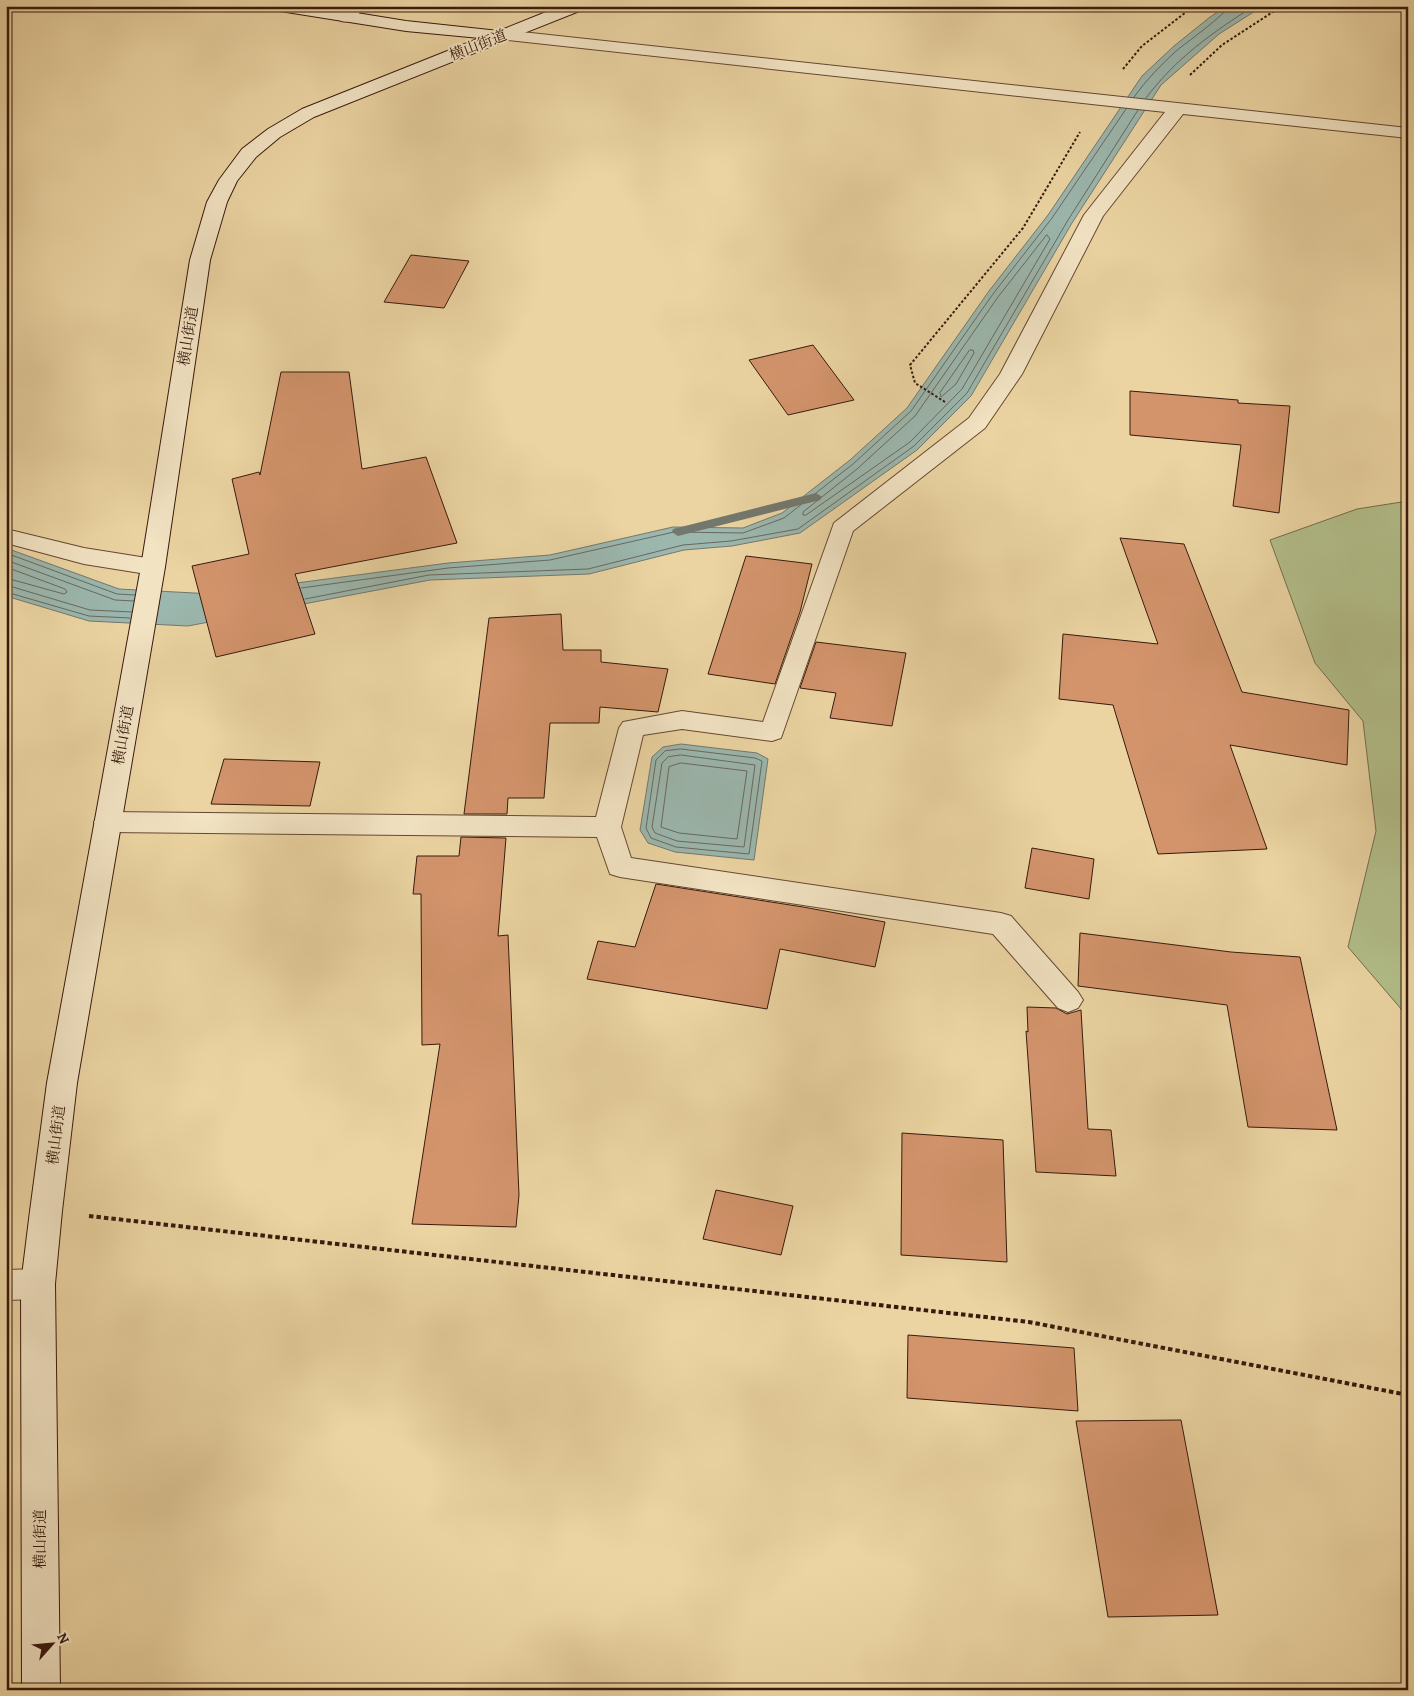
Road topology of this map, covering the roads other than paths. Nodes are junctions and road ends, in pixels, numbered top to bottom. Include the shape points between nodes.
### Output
1 (280, 6) edge
2 (576, 6) edge
3 (352, 12) edge
4 (504, 36) junction
5 (1178, 108) junction
6 (1408, 133) edge
7 (6, 536) edge
8 (152, 567) junction
9 (108, 822) junction
10 (608, 827) junction
11 (1068, 1000) dead end
12 (38, 1284) junction
13 (6, 1285) edge
14 (41, 1690) edge

1 - 3 street
2 - 4 street, 横山街道
3 - 4 street via 453,32
4 - 5 street
4 - 8 street, 横山街道 via 308,113 274,133 249,153 228,180 217,202 200,260
5 - 6 street
5 - 10 street via 1094,215 1011,374 977,423 842,528 772,732 682,720 632,728
7 - 8 street via 84,556
8 - 9 street, 横山街道
9 - 10 street
9 - 12 street, 横山街道 via 62,1083
10 - 11 street via 620,867 1001,924
12 - 13 street
12 - 14 street, 横山街道

